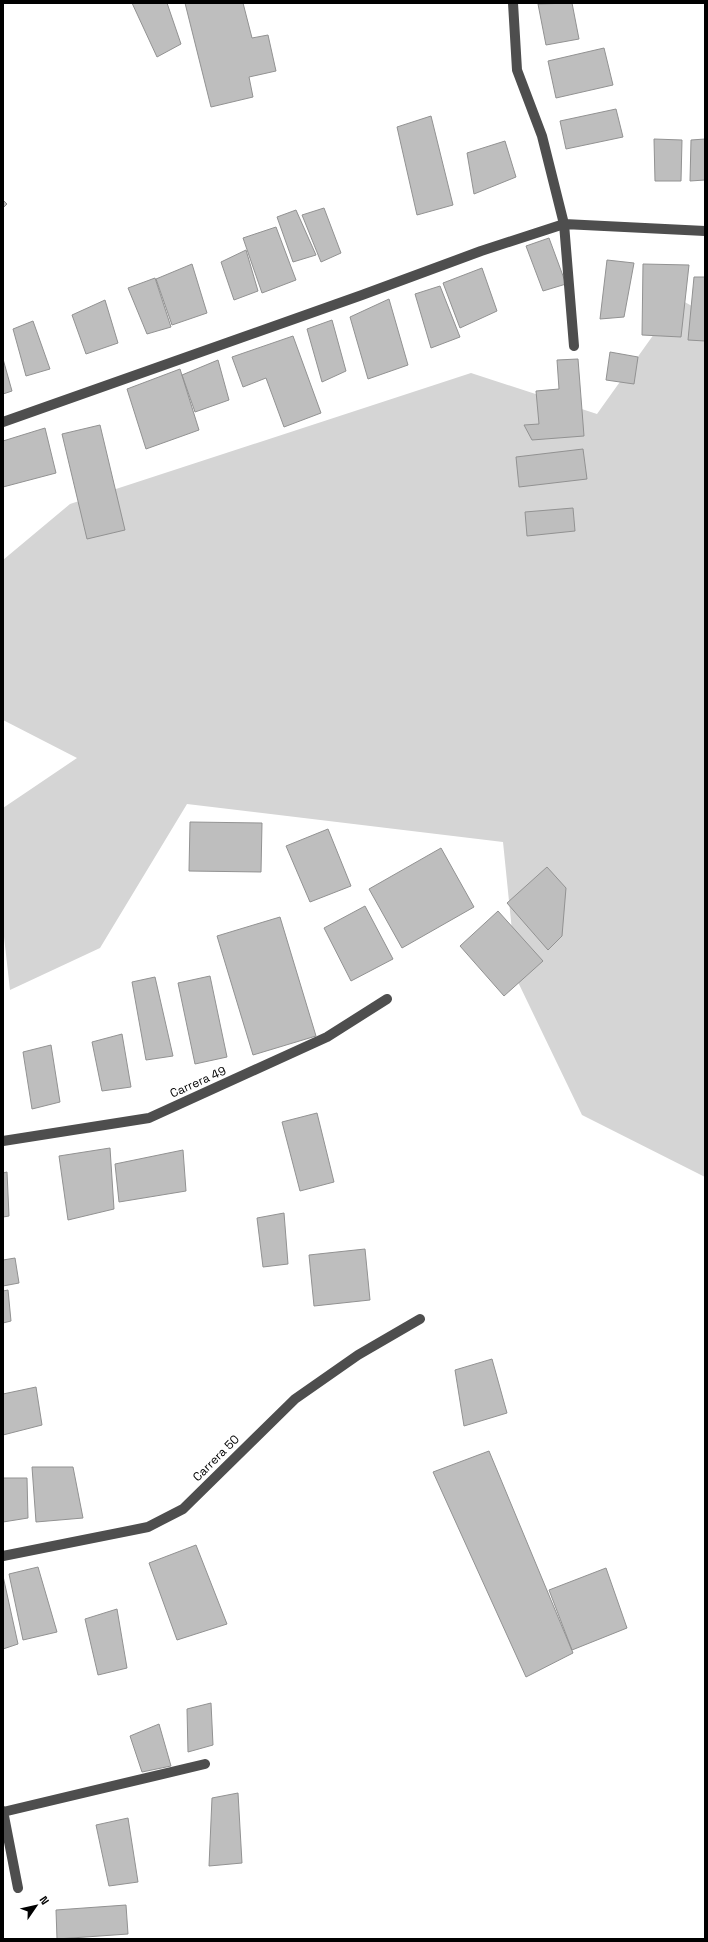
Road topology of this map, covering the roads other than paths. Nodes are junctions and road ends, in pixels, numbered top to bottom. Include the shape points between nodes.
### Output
1 (513, 3) edge
2 (564, 224) junction
3 (705, 231) edge
4 (574, 346) dead end
5 (3, 422) edge
6 (387, 999) dead end
7 (3, 1141) edge
8 (420, 1319) dead end
9 (3, 1556) edge
10 (205, 1764) dead end
11 (3, 1812) edge
12 (18, 1888) dead end

1 - 2 street via 516,70 542,136
2 - 3 street
2 - 4 street
2 - 5 street via 481,251
6 - 7 street, Carrera 49 via 327,1037 149,1118
8 - 9 street, Carrera 50 via 358,1355 295,1399 182,1509 148,1527
10 - 11 street
11 - 12 street

